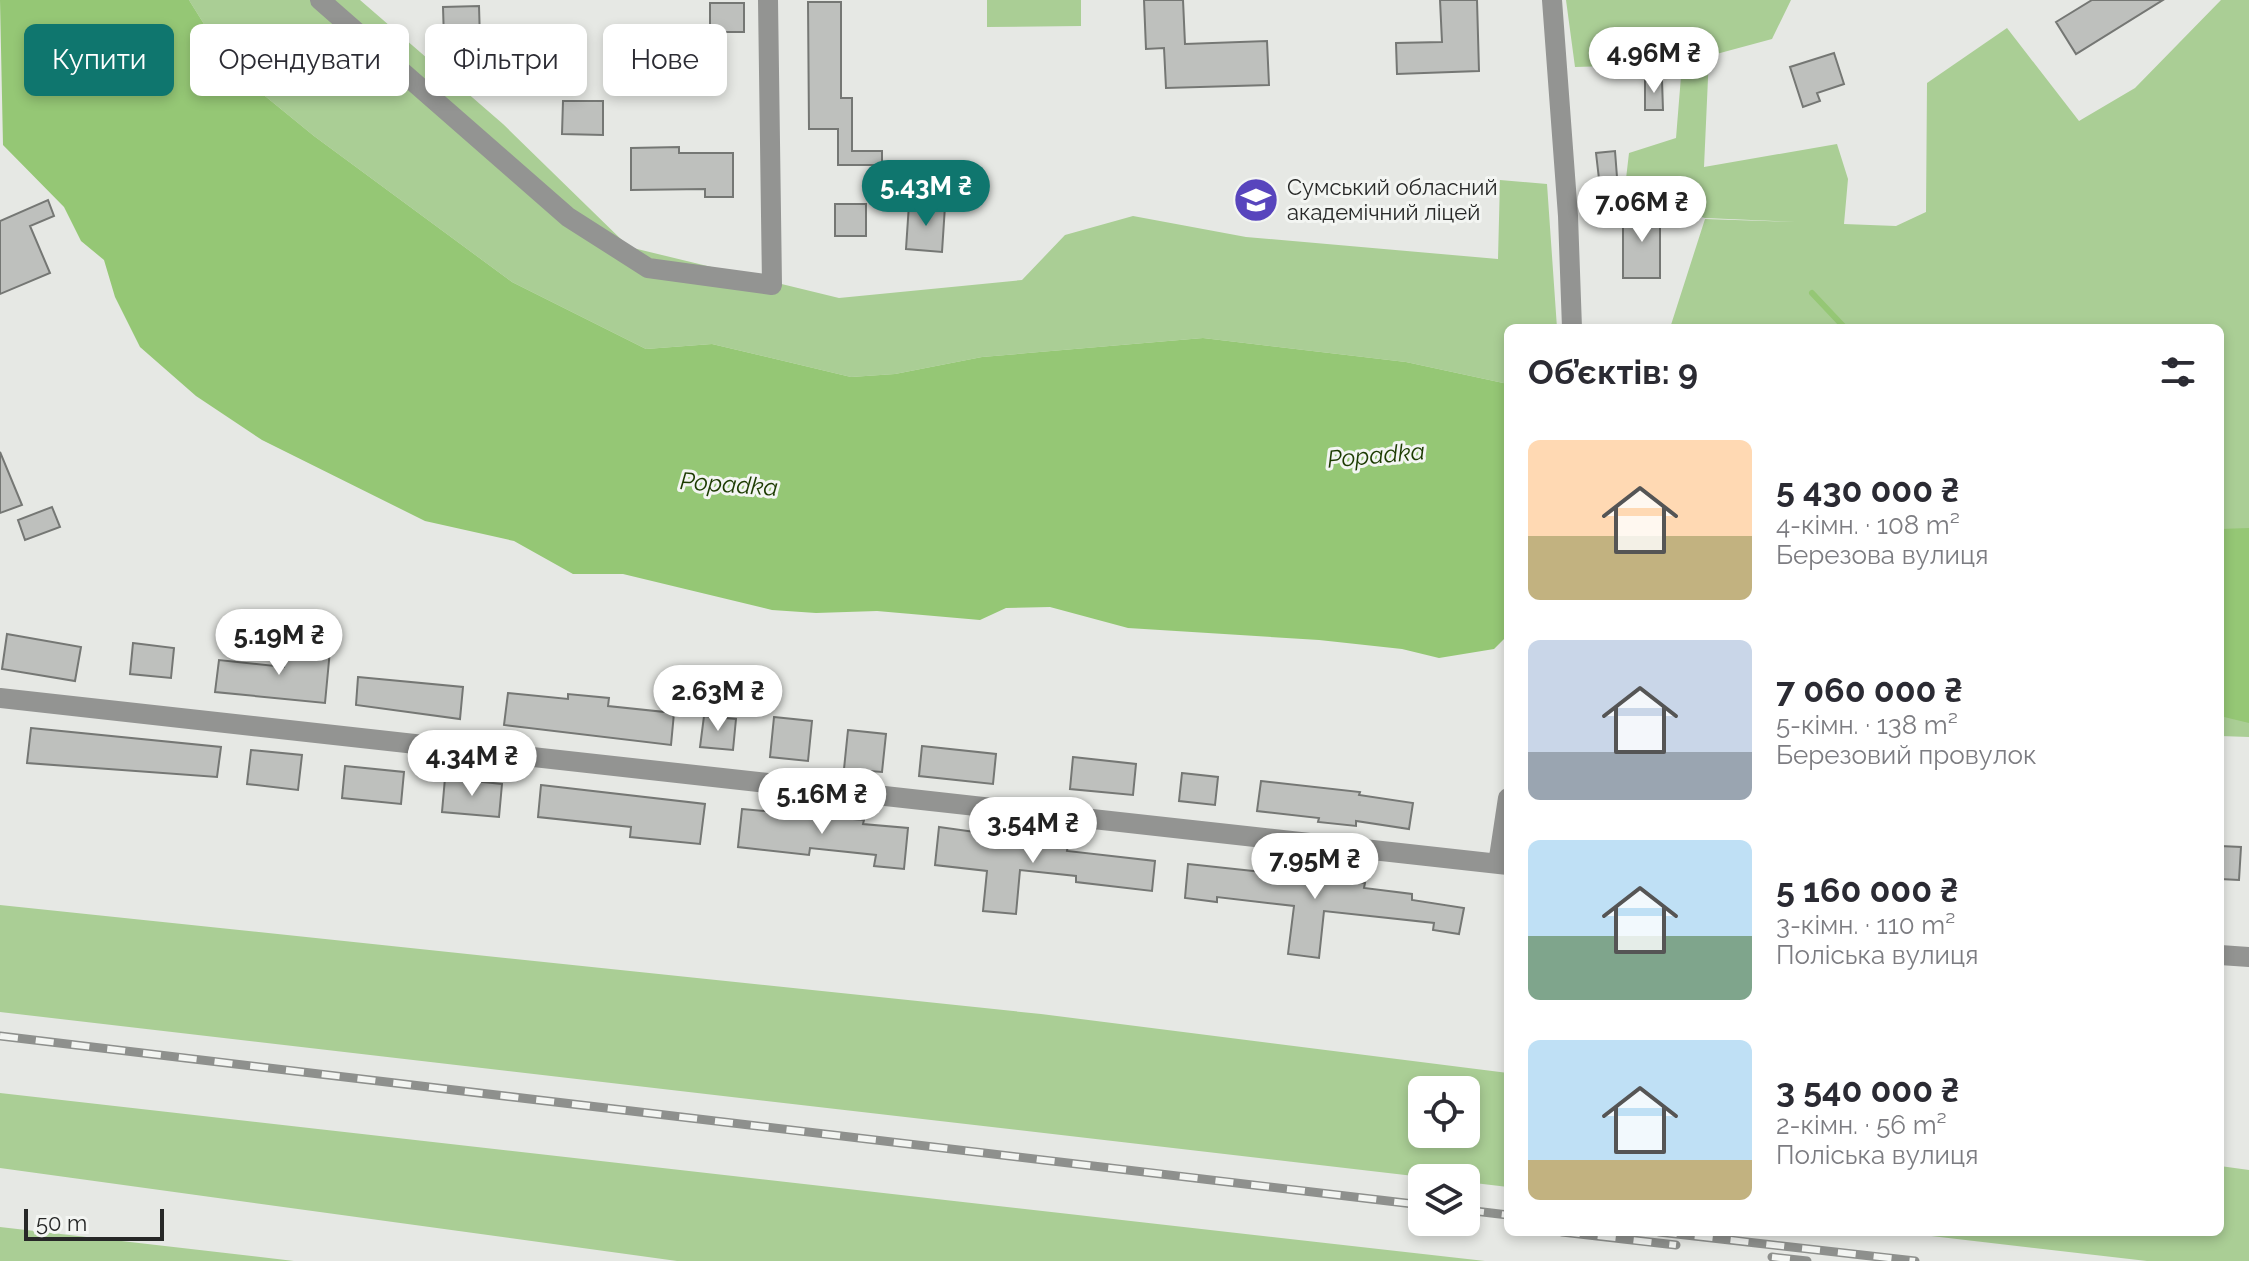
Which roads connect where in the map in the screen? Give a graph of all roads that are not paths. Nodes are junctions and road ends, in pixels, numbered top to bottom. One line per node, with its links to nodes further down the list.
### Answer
1 (320, 0): 2 (street)
2 (768, 0)
3 (1552, 0): 4 (street)
4 (1572, 324)
5 (0, 698): 6 (street)
6 (1503, 864)
7 (2224, 955): 8 (street)
8 (2249, 957)

